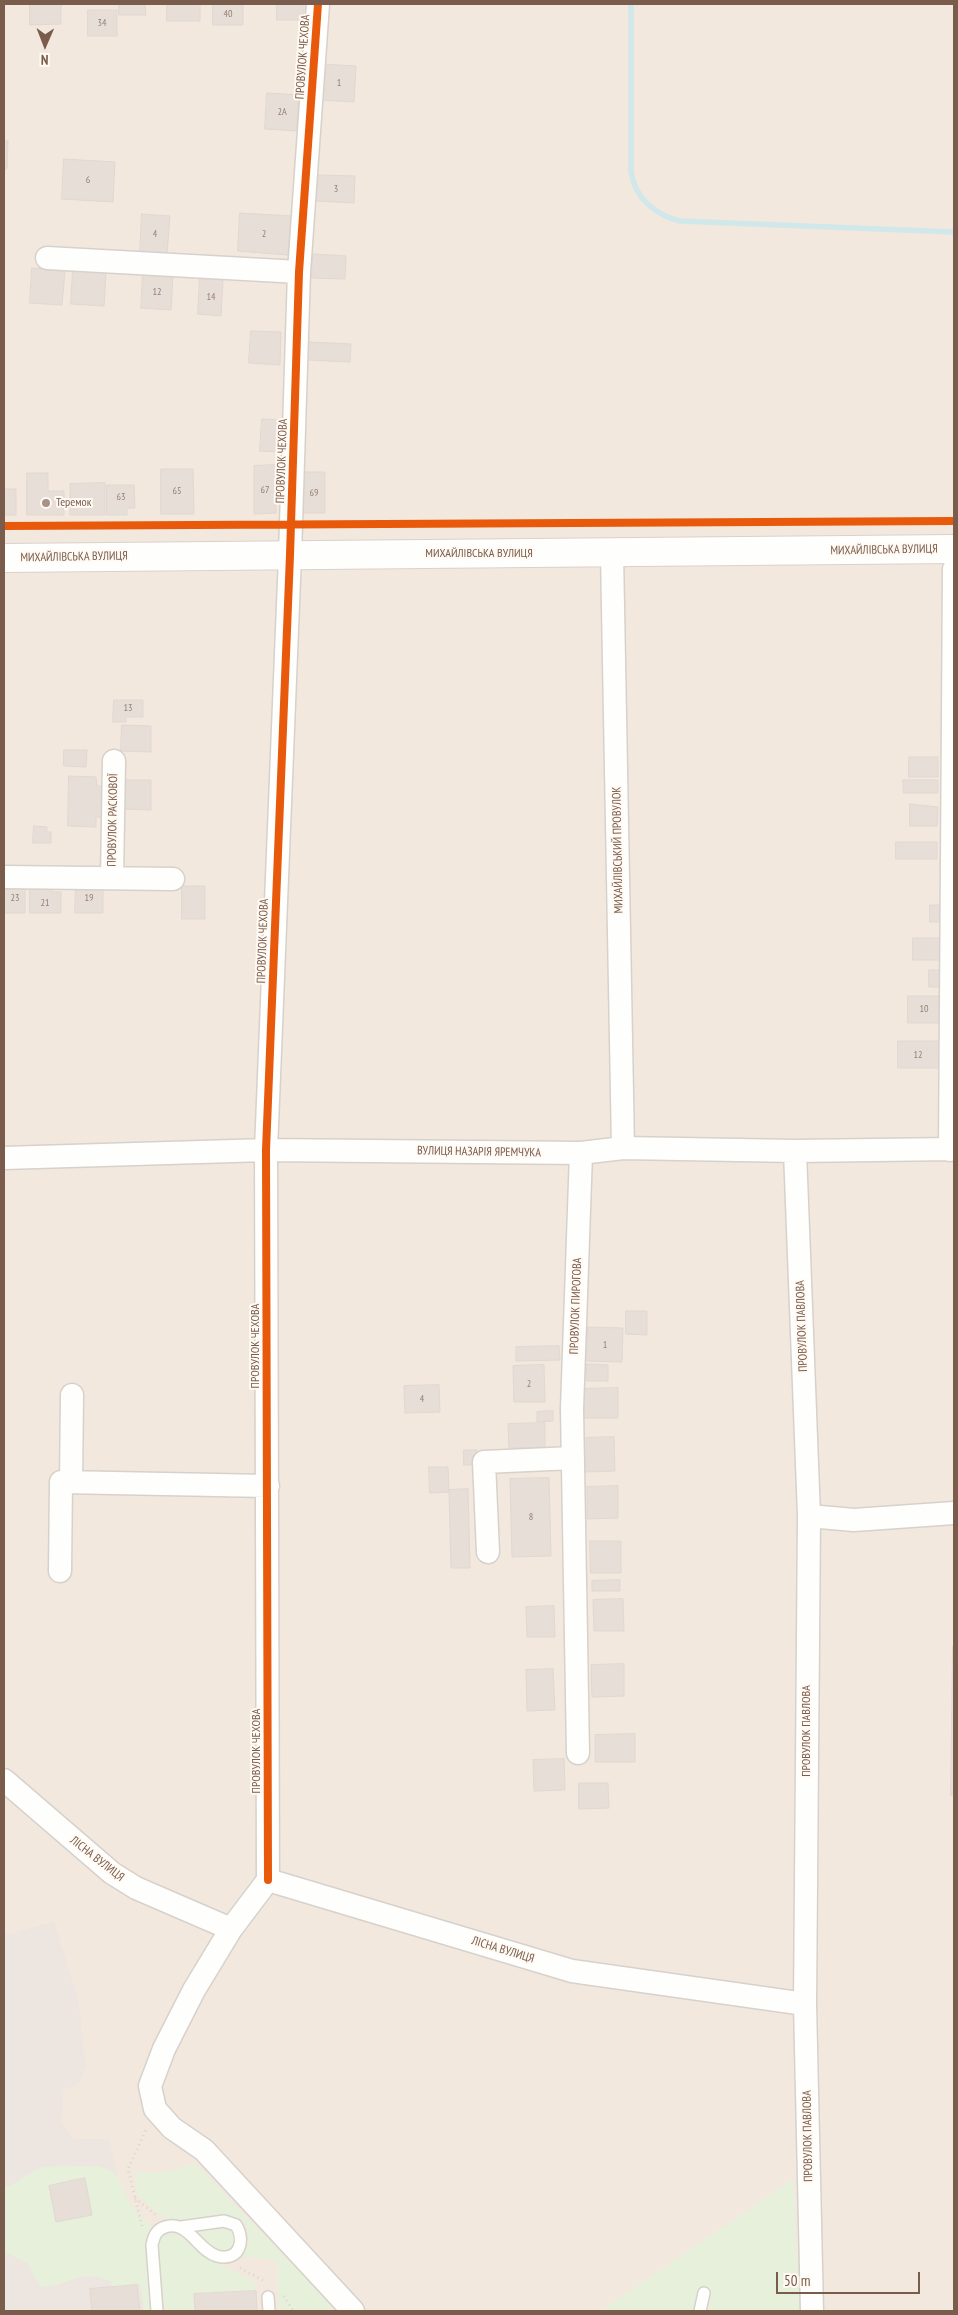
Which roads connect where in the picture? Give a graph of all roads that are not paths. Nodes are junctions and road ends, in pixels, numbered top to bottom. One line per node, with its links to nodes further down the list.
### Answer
1 (318, 4): 3 (street, ПРОВУЛОК ЧЕХОВА)
2 (48, 258): 3 (street)
3 (299, 272): 6 (street, ПРОВУЛОК ЧЕХОВА)
4 (954, 549): 5 (main road, МИХАЙЛІВСЬКА ВУЛИЦЯ)
5 (612, 553): 6 (main road, МИХАЙЛІВСЬКА ВУЛИЦЯ); 14 (street, МИХАЙЛІВСЬКИЙ ПРОВУЛОК)
6 (290, 555): 7 (main road, МИХАЙЛІВСЬКА ВУЛИЦЯ); 15 (street, ПРОВУЛОК ЧЕХОВА)
7 (4, 558)
8 (954, 568): 10 (street)
9 (114, 761): 12 (street, ПРОВУЛОК РАСКОВОЇ)
10 (953, 876): 16 (street)
11 (4, 877): 12 (street, ПРОВУЛОК РАСКОВОЇ)
12 (112, 878): 13 (street, ПРОВУЛОК РАСКОВОЇ)
13 (173, 879)
14 (624, 1148): 17 (street, ВУЛИЦЯ НАЗАРІЯ ЯРЕМЧУКА); 18 (street, ВУЛИЦЯ НАЗАРІЯ ЯРЕМЧУКА)
15 (266, 1150): 18 (street, ВУЛИЦЯ НАЗАРІЯ ЯРЕМЧУКА); 19 (street, ВУЛИЦЯ НАЗАРІЯ ЯРЕМЧУКА); 23 (street, ПРОВУЛОК ЧЕХОВА)
16 (952, 1150): 17 (street, ВУЛИЦЯ НАЗАРІЯ ЯРЕМЧУКА)
17 (795, 1151): 25 (street, ПРОВУЛОК ПАВЛОВА)
18 (581, 1153): 21 (street, ПРОВУЛОК ПИРОГОВА)
19 (4, 1158)
20 (72, 1395): 22 (street)
21 (573, 1458): 26 (street); 28 (street, ПРОВУЛОК ПИРОГОВА)
22 (71, 1482): 23 (street); 27 (street)
23 (268, 1486): 30 (street, ПРОВУЛОК ЧЕХОВА)
24 (954, 1513): 25 (street)
25 (809, 1516): 32 (street, ПРОВУЛОК ПАВЛОВА)
26 (488, 1552)
27 (60, 1571)
28 (578, 1753)
29 (4, 1780): 31 (street, ЛІСНА ВУЛИЦЯ)
30 (268, 1880): 31 (street); 32 (street, ЛІСНА ВУЛИЦЯ)
31 (231, 1929): 38 (street)
32 (805, 2004): 40 (street, ПРОВУЛОК ПАВЛОВА)
33 (175, 2226): 33 (lane); 36 (lane)
34 (704, 2292): 39 (lane)
35 (268, 2297): 37 (lane)
36 (157, 2311)
37 (269, 2311)
38 (353, 2311)
39 (700, 2311)
40 (812, 2311)

